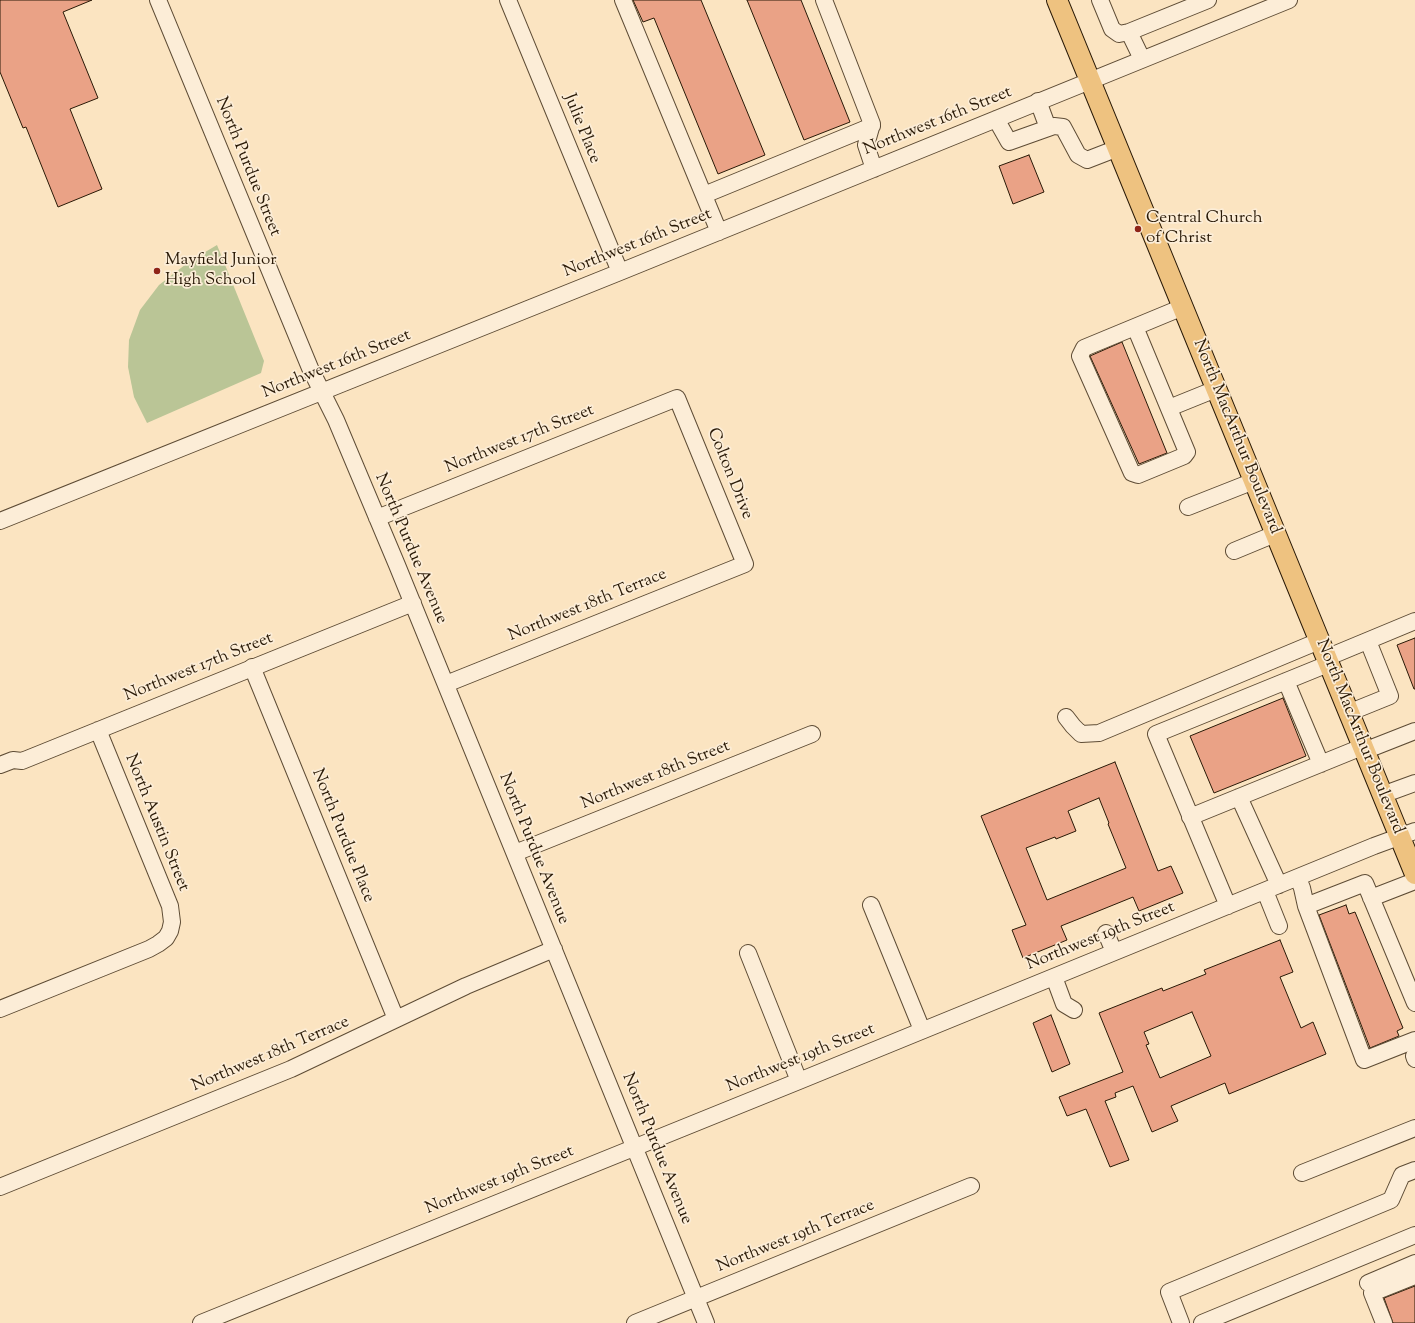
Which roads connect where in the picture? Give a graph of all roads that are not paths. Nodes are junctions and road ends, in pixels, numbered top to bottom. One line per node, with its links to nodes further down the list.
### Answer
1 (158, 0): 25 (street, North Purdue Street)
2 (508, 0): 21 (street, Julie Place)
3 (624, 0): 19 (street)
4 (824, 0): 15 (street)
5 (1057, 0): 12 (main road, North MacArthur Boulevard)
6 (1100, 0): 10 (street)
7 (1208, 0): 10 (street)
8 (1289, 0): 9 (street, Northwest 16th Street)
9 (1258, 6): 11 (street, Northwest 16th Street)
10 (1129, 32): 11 (street)
11 (1142, 59): 12 (street, Northwest 16th Street)
12 (1090, 80): 13 (street, Northwest 16th Street); 17 (main road, North MacArthur Boulevard)
13 (1038, 102): 14 (street, Northwest 16th Street); 16 (street)
14 (996, 119): 16 (street); 18 (street, Northwest 16th Street)
15 (872, 126): 18 (street); 19 (street)
16 (1048, 128): 17 (street)
17 (1118, 148): 22 (main road, North MacArthur Boulevard)
18 (874, 169): 20 (street, Northwest 16th Street)
19 (704, 195): 20 (street)
20 (719, 232): 21 (street, Northwest 16th Street)
21 (620, 272): 25 (street, Northwest 16th Street)
22 (1183, 307): 23 (street); 24 (main road, North MacArthur Boulevard)
23 (1135, 327): 27 (street); 27 (street)
24 (1216, 389): 27 (street); 28 (main road, North MacArthur Boulevard)
25 (321, 391): 30 (street, North Purdue Avenue); 31 (street, Northwest 16th Street)
26 (677, 398): 30 (street, Northwest 17th Street); 34 (street, Colton Drive)
27 (1169, 408)
28 (1254, 481): 29 (street); 32 (main road, North MacArthur Boulevard)
29 (1188, 507)
30 (377, 518): 35 (street, North Purdue Avenue)
31 (0, 521)
32 (1275, 534): 33 (street); 38 (main road, North MacArthur Boulevard)
33 (1234, 551)
34 (745, 564): 41 (street, Northwest 18th Terrace)
35 (413, 603): 39 (street, Northwest 17th Street); 41 (street, North Purdue Avenue)
36 (1415, 621): 37 (street)
37 (1368, 641): 38 (street); 42 (street)
38 (1324, 654): 40 (street); 42 (main road, North MacArthur Boulevard); 43 (street)
39 (252, 667): 44 (street, Northwest 17th Street); 73 (street, North Purdue Place)
40 (1286, 681): 48 (street); 53 (street)
41 (446, 684): 55 (street, North Purdue Avenue)
42 (1348, 713): 47 (main road, North MacArthur Boulevard)
43 (1066, 717)
44 (98, 730): 49 (street, Northwest 17th Street); 71 (street, North Austin Street)
45 (1415, 731): 47 (street)
46 (812, 734): 55 (street, Northwest 18th Street)
47 (1363, 749): 48 (street); 51 (main road, North MacArthur Boulevard)
48 (1321, 764): 52 (street)
49 (0, 765)
50 (1415, 782): 51 (street)
51 (1382, 796): 54 (main road, North MacArthur Boulevard)
52 (1239, 797): 53 (street); 59 (street)
53 (1190, 817): 62 (street)
54 (1407, 833): 56 (main road, North MacArthur Boulevard); 57 (street, Northwest 19th Street)
55 (515, 853): 66 (street, North Purdue Avenue)
56 (1415, 874)
57 (1298, 878): 59 (street, Northwest 19th Street); 63 (street)
58 (1415, 881): 60 (street)
59 (1272, 888): 62 (street, Northwest 19th Street); 64 (street)
60 (1371, 898): 63 (street); 70 (street)
61 (871, 905): 74 (street)
62 (1228, 906): 67 (street, Northwest 19th Street)
63 (1306, 906): 75 (street)
64 (1279, 926)
65 (1106, 933): 67 (street)
66 (554, 949): 73 (street, Northwest 18th Terrace); 78 (street, North Purdue Avenue)
67 (1114, 952): 69 (street, Northwest 19th Street)
68 (748, 953): 76 (street)
69 (1054, 977): 72 (street); 74 (street, Northwest 19th Street)
70 (1415, 1003)
71 (0, 1009)
72 (1074, 1010)
73 (396, 1019): 82 (street, Northwest 18th Terrace)
74 (922, 1030): 76 (street, Northwest 19th Street)
75 (1415, 1052)
76 (799, 1081): 78 (street, Northwest 19th Street)
77 (1415, 1128): 80 (street)
78 (634, 1147): 87 (street, North Purdue Avenue); 88 (street, Northwest 19th Street)
79 (1415, 1170): 91 (street)
80 (1302, 1173)
81 (971, 1186): 87 (street, Northwest 19th Terrace)
82 (0, 1187)
83 (1415, 1235): 92 (street)
84 (1415, 1263): 86 (street)
85 (1415, 1276): 93 (street)
86 (1368, 1282)
87 (696, 1298): 89 (street, Northwest 19th Terrace); 90 (street, North Purdue Avenue)
88 (201, 1323)
89 (634, 1323)
90 (706, 1323)
91 (1181, 1323)
92 (1202, 1323)
93 (1384, 1323)

